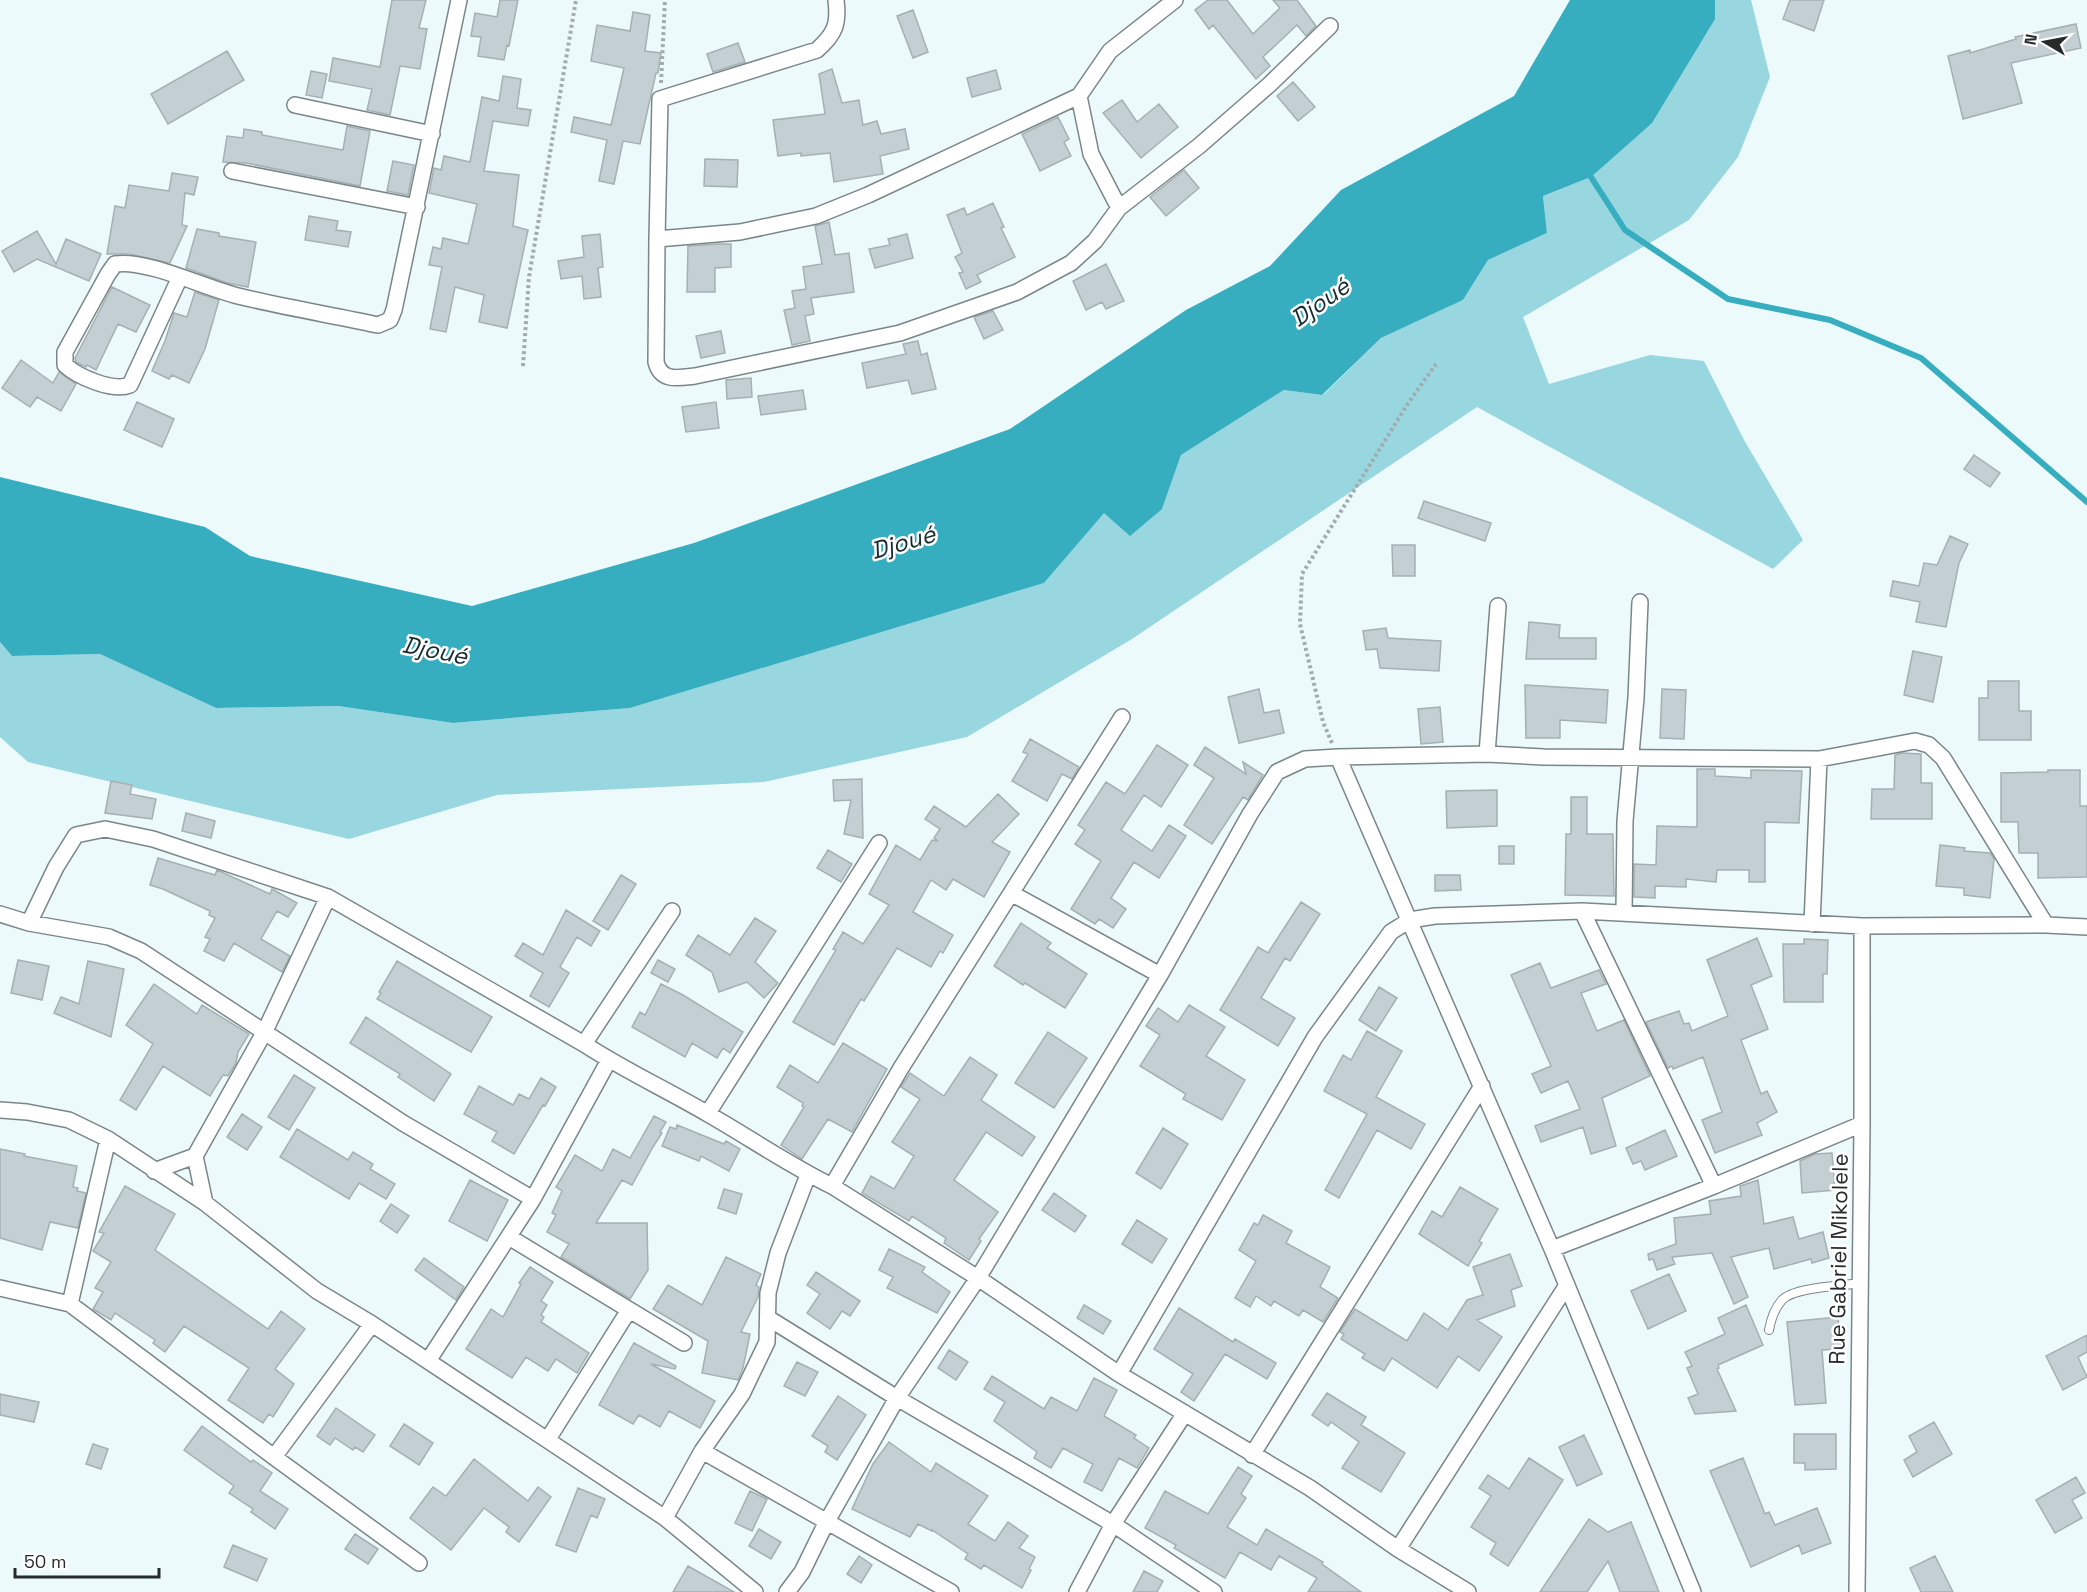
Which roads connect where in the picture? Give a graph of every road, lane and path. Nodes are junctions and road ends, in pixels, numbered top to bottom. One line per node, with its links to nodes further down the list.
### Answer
1 (459, 0): 10 (street)
2 (576, 0): 17 (path)
3 (665, 0): 8 (path)
4 (836, 0): 8 (street)
5 (1175, 0): 7 (street)
6 (1330, 26): 13 (street)
7 (1079, 96): 13 (street); 14 (street)
8 (660, 99): 14 (street)
9 (295, 105): 10 (street)
10 (432, 134): 12 (street)
11 (232, 171): 12 (street)
12 (417, 207): 15 (street)
13 (1119, 208): 14 (street)
14 (657, 239)
15 (180, 277): 15 (street)
16 (1436, 364): 22 (path)
17 (523, 366)
18 (1640, 602): 23 (street)
19 (1497, 606): 21 (street)
20 (1122, 717): 26 (street)
21 (1487, 754): 22 (street); 23 (street)
22 (1338, 757): 32 (street); 38 (street)
23 (1631, 757): 24 (street); 30 (street)
24 (1819, 759): 34 (street); 35 (street)
25 (879, 843): 44 (street)
26 (1011, 893): 38 (street); 50 (street)
27 (328, 897): 33 (street); 39 (street); 40 (street)
28 (672, 910): 40 (street)
29 (1582, 911): 30 (street); 32 (street); 51 (street)
30 (1624, 913): 34 (street)
31 (0, 914): 33 (street)
32 (1410, 920): 42 (street); 67 (street)
33 (29, 923): 39 (street)
34 (1812, 924): 36 (street)
35 (2046, 925): 36 (street); 37 (street)
36 (1862, 926): 45 (street, Rue Gabriel Mikolele)
37 (2087, 927)
38 (1160, 975): 56 (street)
39 (265, 1031): 47 (street); 52 (street)
40 (584, 1044): 41 (street)
41 (609, 1060): 44 (street); 52 (street)
42 (1482, 1086): 55 (street); 72 (street)
43 (0, 1110): 46 (street)
44 (708, 1113): 49 (street)
45 (1862, 1124): 51 (street); 57 (street, Rue Gabriel Mikolele)
46 (108, 1139): 48 (street); 60 (street)
47 (195, 1156): 48 (street); 53 (street)
48 (154, 1171): 53 (street)
49 (808, 1175): 50 (street); 62 (street)
50 (832, 1186): 56 (street)
51 (1714, 1186): 55 (street)
52 (532, 1199): 54 (street)
53 (205, 1203): 63 (street)
54 (509, 1237): 61 (street); 66 (street)
55 (1552, 1249): 58 (street)
56 (978, 1278): 67 (street); 68 (street)
57 (1861, 1283): 64 (lane); 86 (street, Rue Gabriel Mikolele)
58 (1567, 1285): 77 (street); 85 (street)
59 (0, 1288): 60 (street)
60 (70, 1304): 73 (street)
61 (629, 1310): 65 (street); 70 (street)
62 (768, 1318): 68 (street); 71 (street)
63 (372, 1324): 66 (street); 73 (street)
64 (1769, 1330)
65 (684, 1343)
66 (428, 1360): 70 (street)
67 (1119, 1374): 69 (street)
68 (897, 1398): 75 (street); 76 (street)
69 (1185, 1413): 72 (street); 76 (street)
70 (548, 1439): 74 (street)
71 (702, 1451): 74 (street); 75 (street)
72 (1252, 1455): 77 (street)
73 (274, 1457): 78 (street)
74 (665, 1518): 79 (street)
75 (826, 1522): 80 (street); 81 (street)
76 (1113, 1524): 82 (street); 83 (street)
77 (1398, 1550): 84 (street)
78 (419, 1563)
79 (755, 1592)
80 (787, 1592)
81 (951, 1592)
82 (1077, 1592)
83 (1214, 1592)
84 (1468, 1592)
85 (1693, 1592)
86 (1857, 1592)

